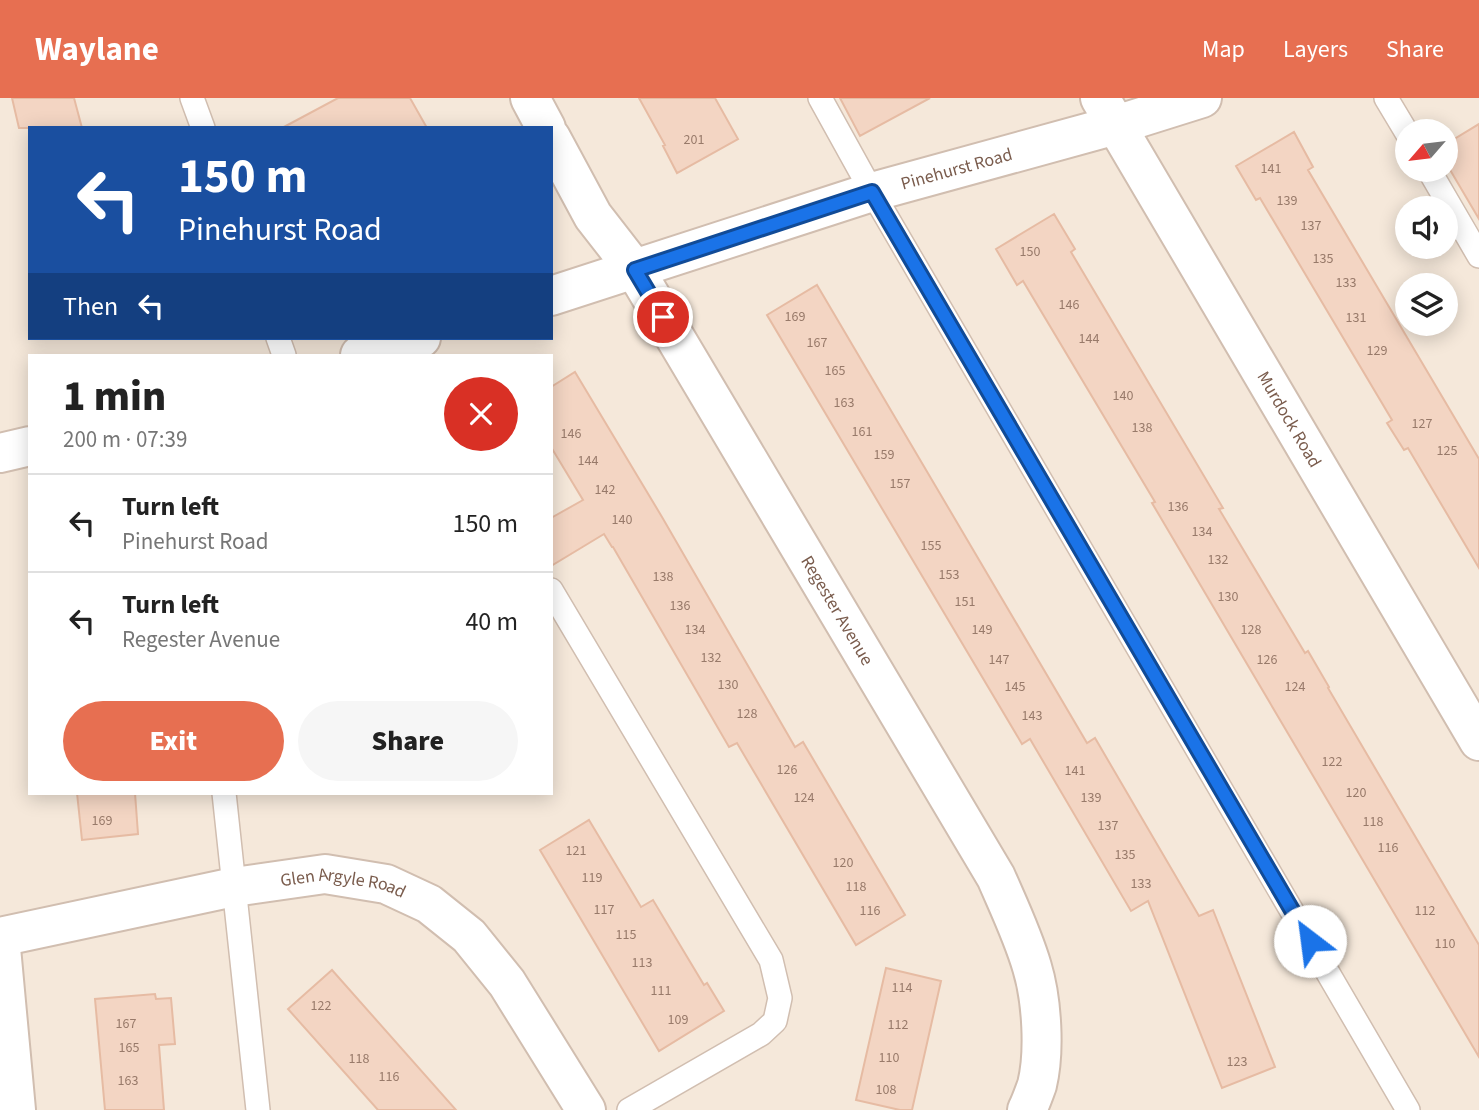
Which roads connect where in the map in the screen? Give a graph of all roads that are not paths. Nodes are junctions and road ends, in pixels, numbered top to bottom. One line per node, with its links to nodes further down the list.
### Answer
1 (192, 98): 8 (lane)
2 (530, 98): 9 (street)
3 (820, 98): 12 (lane)
4 (1202, 98): 6 (street, Pinehurst Road)
5 (1387, 98): 7 (lane)
6 (1108, 112): 12 (street, Pinehurst Road); 22 (street, Murdock Road)
7 (1399, 119)
8 (202, 126)
9 (545, 126)
10 (553, 142): 14 (street, Regester Avenue)
11 (1436, 182): 13 (lane)
12 (872, 192): 14 (street, Pinehurst Road); 31 (lane)
13 (1479, 256)
14 (635, 270): 15 (street, Pinehurst Road); 30 (street, Regester Avenue)
15 (553, 295)
16 (413, 345): 17 (street)
17 (365, 354)
18 (28, 446): 19 (street)
19 (0, 453)
20 (553, 596): 21 (lane)
21 (559, 616): 29 (lane)
22 (1479, 741)
23 (224, 795): 24 (lane)
24 (234, 887): 25 (street, Glen Argyle Road); 27 (lane); 28 (street, Glen Argyle Road)
25 (0, 937): 26 (street)
26 (16, 1110)
27 (258, 1110)
28 (586, 1110)
29 (629, 1110)
30 (1027, 1110)
31 (1408, 1110)

